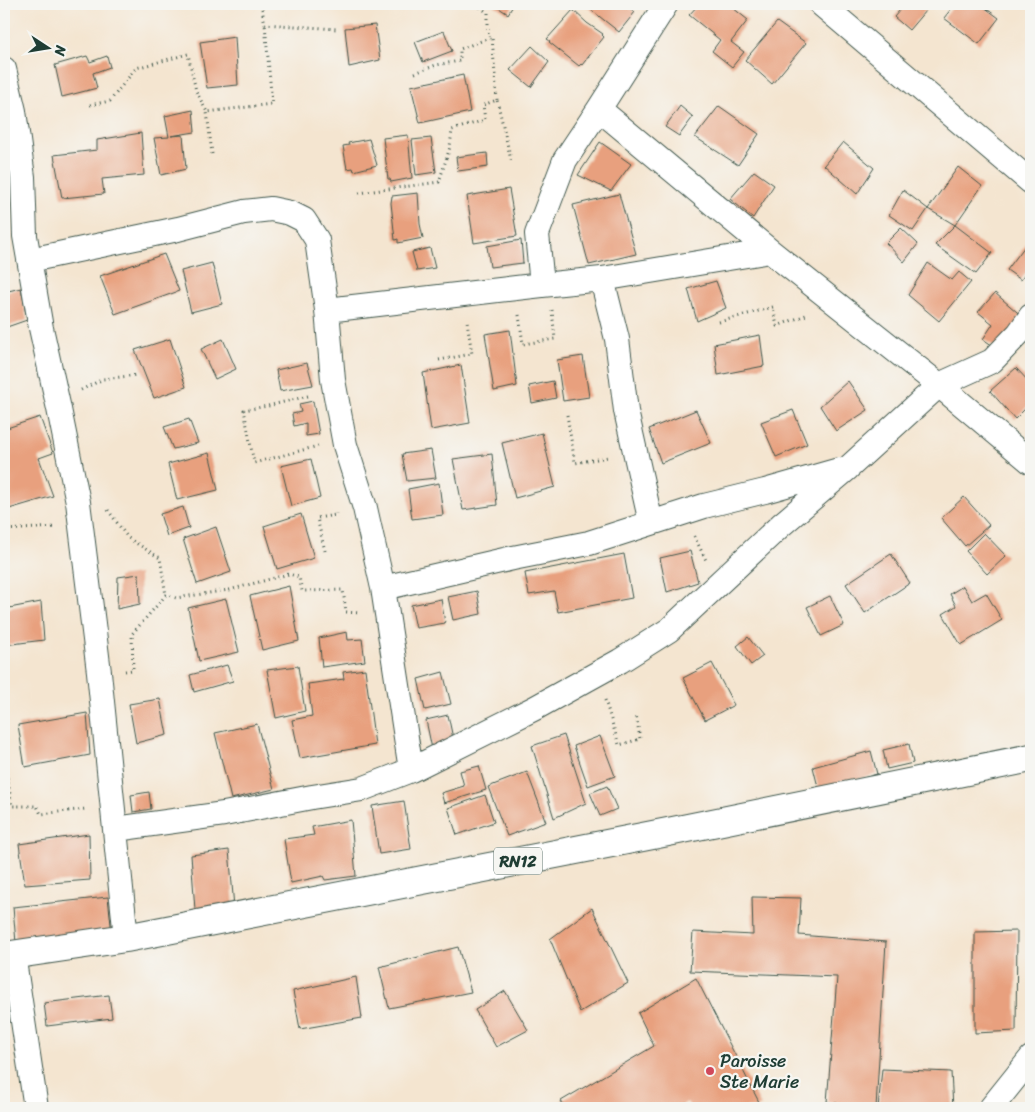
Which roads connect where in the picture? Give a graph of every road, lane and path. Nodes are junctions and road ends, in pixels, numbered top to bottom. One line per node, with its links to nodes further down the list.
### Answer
1 (261, 4): 5 (path)
2 (476, 4): 7 (path)
3 (666, 4): 12 (street)
4 (822, 4): 16 (street)
5 (265, 24): 6 (path); 13 (path)
6 (337, 29)
7 (488, 38): 9 (path); 10 (path)
8 (4, 69): 19 (street)
9 (414, 73)
10 (497, 100): 15 (path); 17 (path)
11 (90, 106): 13 (path)
12 (599, 109): 18 (street); 21 (street)
13 (207, 112): 14 (path)
14 (212, 154)
15 (511, 160)
16 (1031, 182)
17 (359, 193)
18 (770, 250): 20 (street); 22 (street)
19 (30, 260): 23 (street); 42 (street)
20 (602, 279): 21 (street); 41 (street)
21 (545, 285): 23 (street); 24 (path)
22 (837, 304): 27 (path); 30 (street)
23 (327, 310): 46 (street)
24 (518, 311)
25 (1031, 316): 30 (street)
26 (467, 319): 28 (path)
27 (719, 322)
28 (439, 360)
29 (138, 375): 32 (path)
30 (939, 385): 36 (street); 37 (street)
31 (313, 395): 34 (path)
32 (79, 397)
33 (567, 414): 35 (path)
34 (321, 446)
35 (610, 456)
36 (1031, 462)
37 (848, 468): 40 (street); 45 (street)
38 (334, 506): 44 (path)
39 (107, 509): 47 (path)
40 (683, 513): 41 (street); 45 (path)
41 (651, 523): 46 (street)
42 (81, 525): 43 (path); 49 (street)
43 (4, 528)
44 (325, 551)
45 (734, 568): 50 (street)
46 (383, 588): 54 (street)
47 (166, 595): 48 (path); 49 (path)
48 (364, 613)
49 (99, 672): 56 (street)
50 (597, 674): 51 (path); 54 (street)
51 (636, 714)
52 (4, 758): 55 (path)
53 (1031, 758): 57 (main road, RN12)
54 (412, 770): 56 (street)
55 (87, 809)
56 (116, 829): 57 (street)
57 (126, 938): 58 (main road, RN12)
58 (8, 955): 60 (street)
59 (1031, 1058): 61 (street)
60 (36, 1108)
61 (991, 1108)

